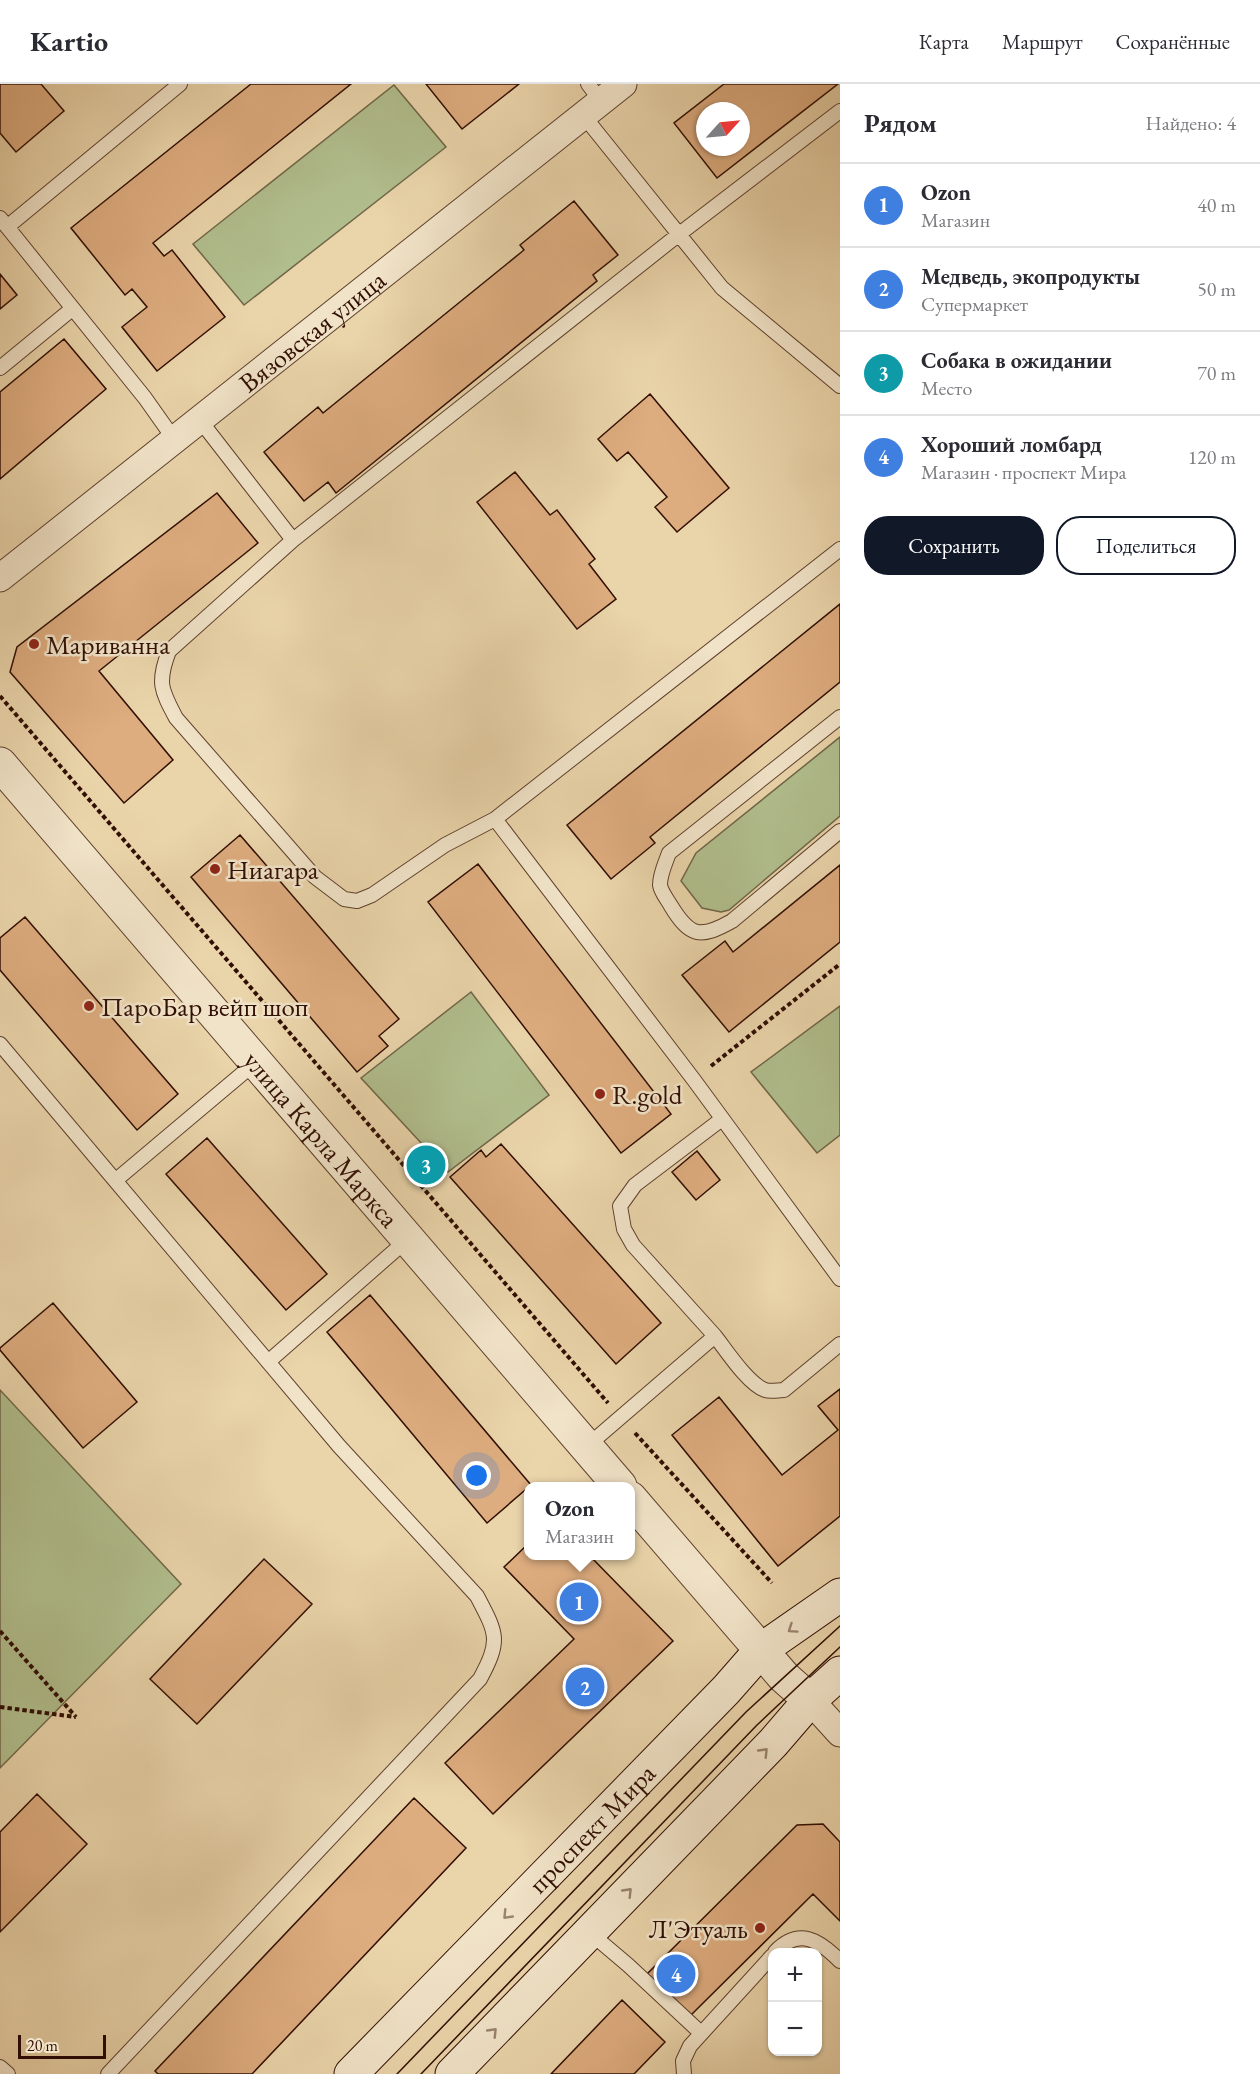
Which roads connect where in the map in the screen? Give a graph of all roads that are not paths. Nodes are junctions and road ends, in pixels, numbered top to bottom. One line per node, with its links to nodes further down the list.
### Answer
1 (180, 84): 5 (lane)
2 (623, 84): 3 (street, Вязовская улица)
3 (591, 100): 6 (lane); 10 (street, Вязовская улица)
4 (840, 111): 6 (lane)
5 (4, 222): 7 (lane)
6 (678, 235): 9 (lane); 12 (lane)
7 (72, 309): 8 (lane); 11 (lane)
8 (0, 368)
9 (840, 386)
10 (199, 419): 11 (street, Вязовская улица); 12 (lane)
11 (174, 439): 14 (street, Вязовская улица)
12 (293, 540): 17 (lane)
13 (840, 549): 17 (lane)
14 (0, 578)
15 (840, 717): 18 (lane)
16 (0, 764): 20 (main road, улица Карла Маркса)
17 (495, 819): 21 (lane)
18 (840, 831)
19 (0, 1044): 22 (lane)
20 (256, 1062): 22 (lane); 23 (main road, улица Карла Маркса)
21 (722, 1119): 24 (lane); 25 (lane)
22 (116, 1180): 27 (lane)
23 (408, 1239): 27 (lane); 28 (main road, улица Карла Маркса)
24 (840, 1279)
25 (715, 1336): 26 (lane); 28 (lane)
26 (840, 1344)
27 (268, 1362): 43 (lane)
28 (586, 1447): 29 (main road, улица Карла Маркса)
29 (617, 1482)
30 (635, 1504): 32 (main road)
31 (840, 1595): 32 (main road, проспект Мира, one-way to 32)
32 (761, 1650): 34 (main road); 44 (main road, проспект Мира, one-way to 44)
33 (840, 1673): 34 (main road)
34 (810, 1700): 35 (street); 36 (main road, one-way to 34)
35 (840, 1732)
36 (589, 1932): 40 (lane); 45 (main road, one-way to 36)
37 (782, 1948): 39 (lane)
38 (768, 1960): 40 (lane)
39 (840, 1961)
40 (700, 2034): 46 (lane)
41 (0, 2067): 42 (lane)
42 (8, 2074)
43 (108, 2074)
44 (351, 2074)
45 (452, 2074)
46 (684, 2074)

